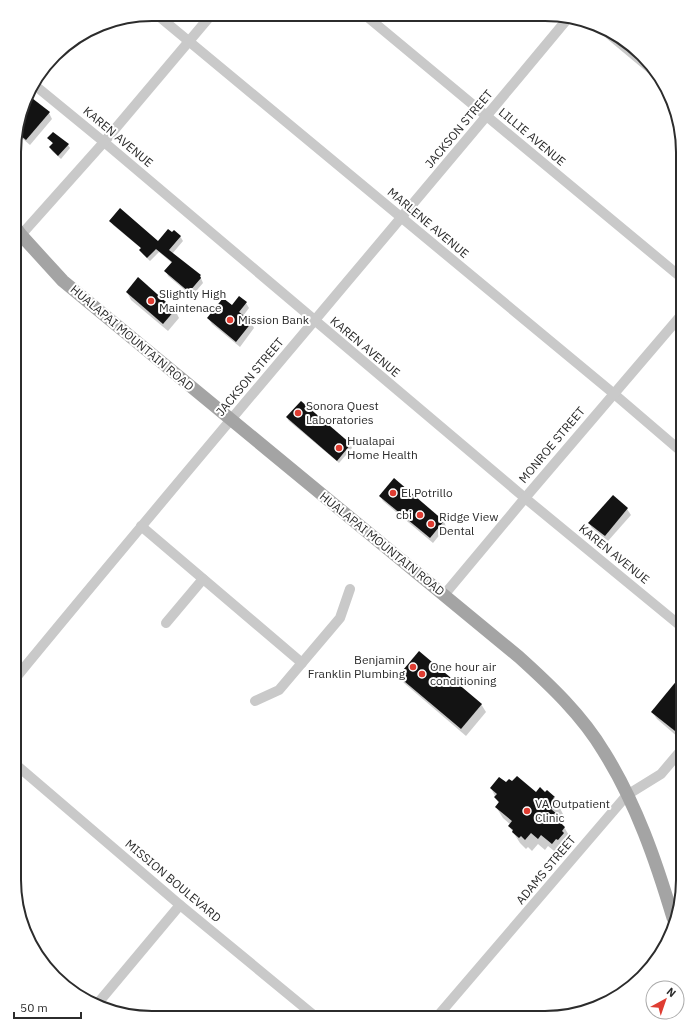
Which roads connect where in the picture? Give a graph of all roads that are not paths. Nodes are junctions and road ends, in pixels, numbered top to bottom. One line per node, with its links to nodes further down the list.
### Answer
1 (164, 21): 5 (street, MARLENE AVENUE)
2 (206, 21): 5 (street)
3 (372, 21): 7 (street, LILLIE AVENUE)
4 (565, 23): 7 (street, JACKSON STREET)
5 (189, 42): 8 (street); 9 (street, MARLENE AVENUE)
6 (38, 88): 8 (street, KAREN AVENUE)
7 (487, 116): 9 (street, JACKSON STREET); 12 (street, LILLIE AVENUE)
8 (104, 142): 10 (street); 13 (street, KAREN AVENUE)
9 (401, 218): 13 (street, JACKSON STREET); 15 (street, MARLENE AVENUE)
10 (21, 228)
11 (21, 234): 16 (main road, HUALAPAI MOUNTAIN ROAD)
12 (676, 273)
13 (314, 321): 16 (street, JACKSON STREET); 18 (street, KAREN AVENUE)
14 (676, 321): 15 (street, MONROE STREET)
15 (613, 394): 17 (street, MARLENE AVENUE); 18 (street, MONROE STREET)
16 (231, 420): 19 (street, JACKSON STREET); 22 (main road, HUALAPAI MOUNTAIN ROAD)
17 (676, 447)
18 (525, 498): 22 (street, MONROE STREET); 23 (street, KAREN AVENUE)
19 (141, 526): 20 (street); 26 (street, JACKSON STREET)
20 (203, 579): 24 (street); 25 (street)
21 (350, 589): 25 (street)
22 (444, 595): 30 (main road, HUALAPAI MOUNTAIN ROAD)
23 (676, 622)
24 (166, 623)
25 (302, 663): 27 (street)
26 (21, 672)
27 (254, 701)
28 (676, 756): 30 (street, ADAMS STREET)
29 (21, 769): 31 (street, MISSION BOULEVARD)
30 (627, 795): 32 (main road, HUALAPAI MOUNTAIN ROAD); 35 (street, ADAMS STREET)
31 (180, 905): 33 (street); 34 (street, MISSION BOULEVARD)
32 (671, 913)
33 (101, 1000)
34 (309, 1011)
35 (442, 1011)

